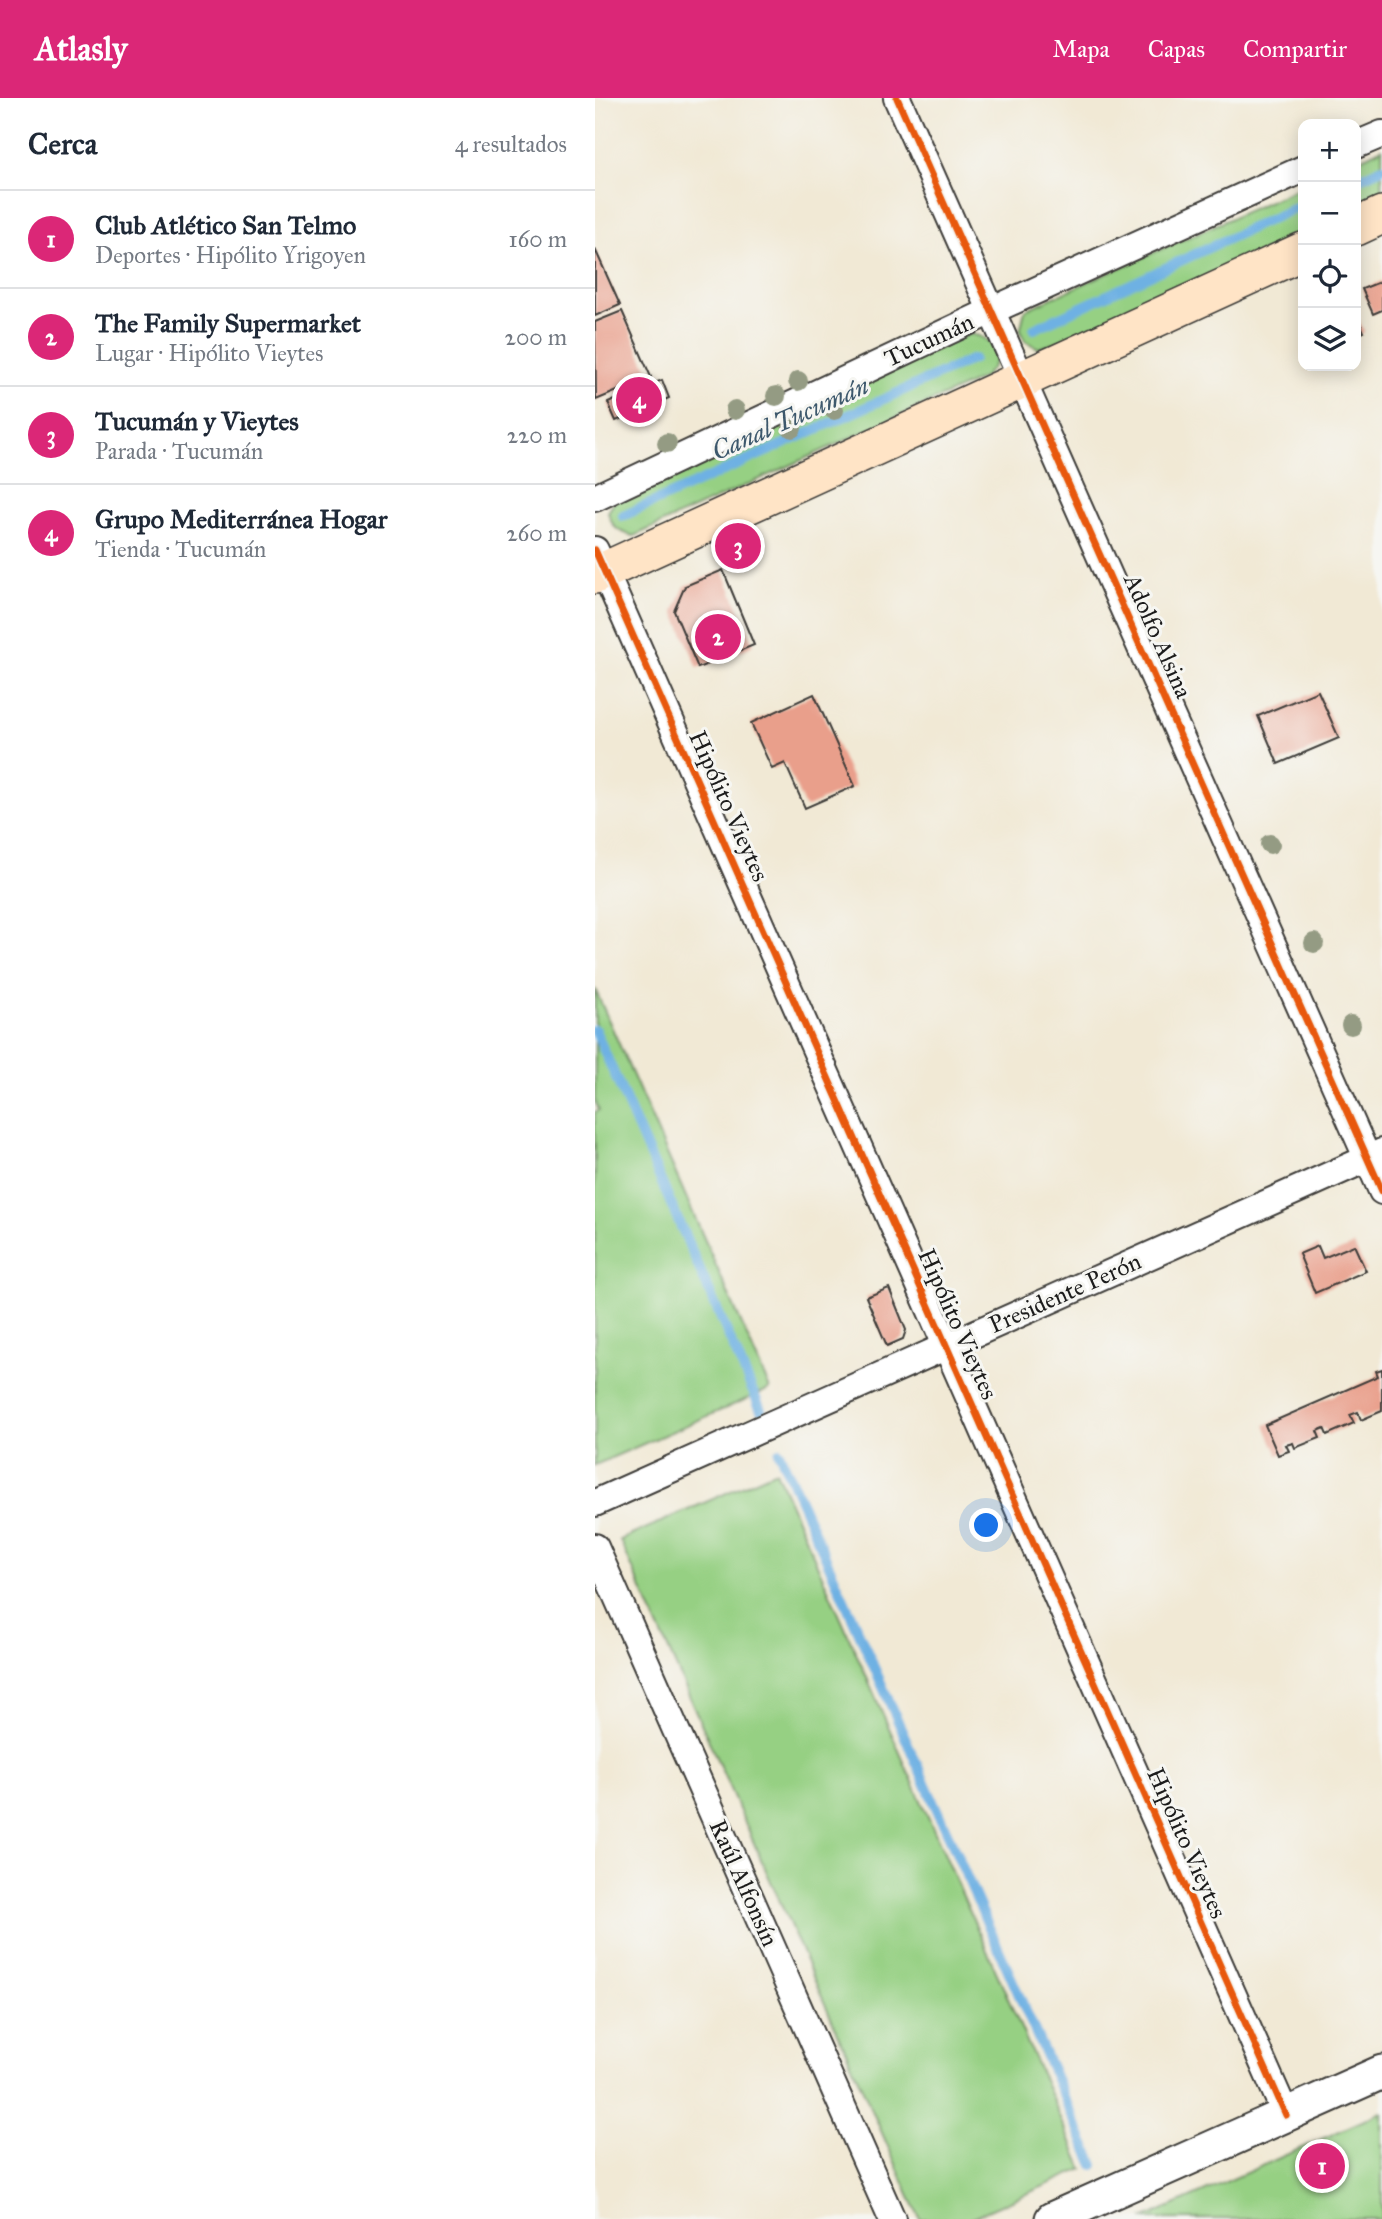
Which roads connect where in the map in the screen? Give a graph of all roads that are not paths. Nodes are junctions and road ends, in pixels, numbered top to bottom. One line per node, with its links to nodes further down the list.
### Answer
1 (897, 98): 8 (street, Adolfo Alsina)
2 (1382, 134): 3 (street)
3 (1361, 143)
4 (1298, 171): 8 (street, Tucumán)
5 (1382, 215): 6 (main road)
6 (1361, 225)
7 (1298, 253): 9 (main road)
8 (993, 310): 9 (street, Adolfo Alsina); 10 (street, Tucumán)
9 (1023, 377): 11 (main road); 12 (street, Adolfo Alsina)
10 (595, 498)
11 (598, 565): 14 (street, Hipólito Vieytes)
12 (1375, 1155): 13 (street, Adolfo Alsina); 14 (street, Presidente Perón)
13 (1382, 1191)
14 (947, 1346): 15 (street, Presidente Perón); 18 (street, Hipólito Vieytes)
15 (595, 1503)
16 (595, 1547): 19 (street, Raúl Alfonsín)
17 (1382, 2072): 18 (street)
18 (1286, 2115): 20 (street)
19 (893, 2219)
20 (1052, 2219)

